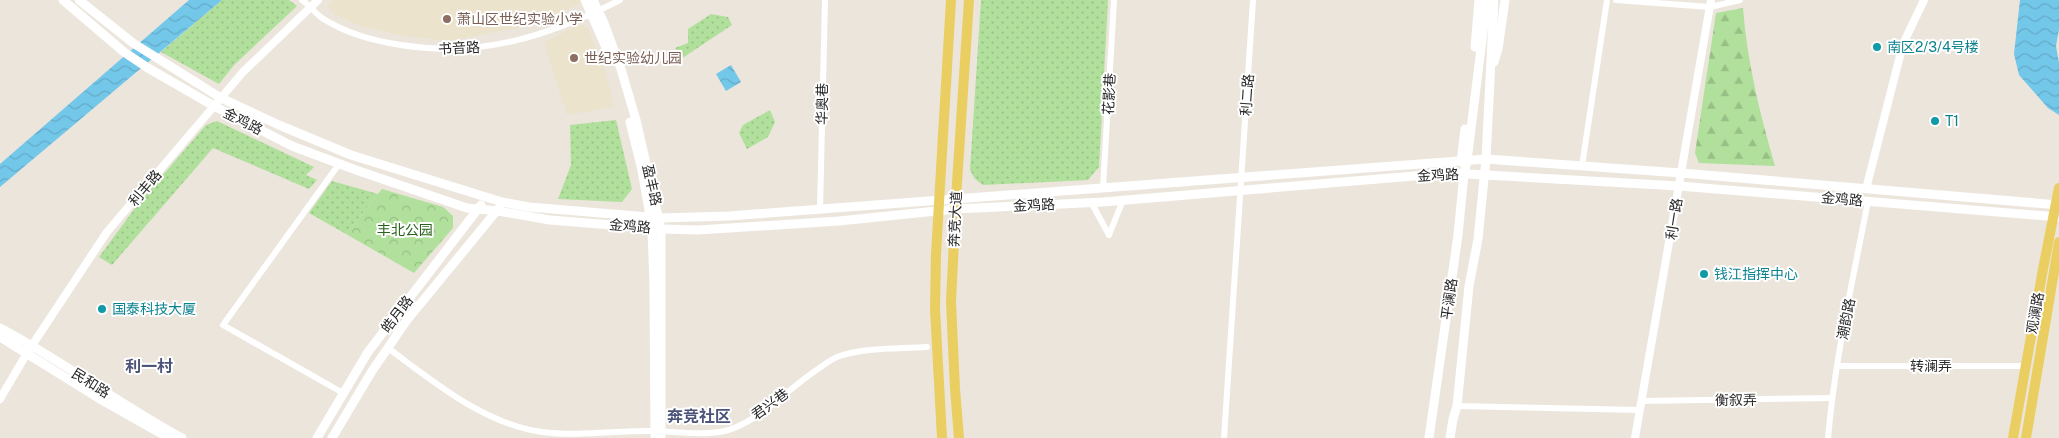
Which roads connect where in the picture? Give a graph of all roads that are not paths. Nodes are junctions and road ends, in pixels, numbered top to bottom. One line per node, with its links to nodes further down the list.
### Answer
1 (63, 0): 26 (main road, 金鸡路)
2 (79, 0): 25 (main road, 金鸡路)
3 (302, 0): 22 (street, 书音路)
4 (318, 0): 22 (street, 利丰路)
5 (585, 0): 23 (main road, 盈丰路)
6 (592, 0): 23 (main road, 盈丰路)
7 (620, 0): 23 (street, 书音路)
8 (825, 0): 49 (street, 华奥巷)
9 (951, 0): 41 (main road, 奔竞大道)
10 (969, 0): 45 (main road, 奔竞大道)
11 (1114, 0): 36 (street, 花影巷)
12 (1253, 0): 34 (street, 利二路)
13 (1479, 0): 28 (main road)
14 (1487, 0): 28 (main road)
15 (1494, 0): 24 (main road)
16 (1505, 0): 24 (main road)
17 (1607, 0): 30 (street)
18 (1616, 0): 21 (street)
19 (1740, 0): 21 (street)
20 (1924, 0): 38 (street)
21 (1711, 3): 31 (street, 利一路)
22 (311, 7): 23 (street, 书音路); 25 (street, 利丰路)
23 (595, 13): 52 (main road, 盈丰路)
24 (1492, 67): 27 (main road, 平澜路)
25 (221, 98): 26 (street, 利丰路); 40 (main road, 金鸡路)
26 (214, 106): 29 (main road, 金鸡路); 59 (street, 利丰路)
27 (1486, 159): 28 (main road, 金鸡路); 30 (main road, 金鸡路); 33 (main road, 平澜路)
28 (1464, 161): 32 (main road, 平澜路); 34 (main road, 金鸡路)
29 (339, 164): 48 (main road, 金鸡路); 62 (street)
30 (1582, 166): 31 (main road, 金鸡路)
31 (1681, 173): 35 (street, 利一路); 38 (main road, 金鸡路)
32 (1464, 174): 33 (main road, 金鸡路); 39 (main road, 金鸡路); 76 (main road, 平澜路)
33 (1484, 175): 35 (main road, 金鸡路); 66 (main road, 平澜路)
34 (1242, 178): 36 (main road, 金鸡路); 39 (street, 利二路)
35 (1679, 186): 43 (main road, 金鸡路); 65 (street, 利一路)
36 (1104, 188): 45 (main road, 金鸡路)
37 (2059, 188): 46 (main road, 观澜路)
38 (1866, 189): 46 (main road, 金鸡路)
39 (1241, 190): 42 (main road, 金鸡路); 75 (street, 利二路)
40 (486, 197): 47 (main road, 金鸡路); 48 (main road, 皓月路)
41 (939, 199): 45 (main road, 金鸡路); 49 (main road, 金鸡路); 50 (main road, 奔竞大道)
42 (1123, 200): 44 (main road, 金鸡路); 44 (street)
43 (1868, 201): 51 (main road, 金鸡路); 60 (street, 潮韵路)
44 (1091, 202): 45 (main road, 金鸡路)
45 (956, 204): 50 (main road, 金鸡路); 74 (main road, 奔竞大道)
46 (2057, 204): 51 (main road, 观澜路)
47 (500, 207): 48 (main road, 金鸡路); 52 (main road, 金鸡路); 53 (main road, 金鸡路); 58 (main road, 皓月路)
48 (479, 209): 62 (main road, 皓月路)
49 (820, 209): 52 (main road, 金鸡路)
50 (939, 211): 53 (main road, 金鸡路); 73 (main road, 奔竞大道)
51 (2056, 216): 61 (main road, 观澜路)
52 (655, 217): 53 (main road, 盈丰路)
53 (657, 228): 68 (main road, 盈丰路)
54 (2059, 242): 81 (main road, 观澜路)
55 (0, 328): 59 (main road, 民和路)
56 (0, 336): 59 (main road, 民和路)
57 (927, 347): 68 (street, 君兴巷)
58 (388, 348): 68 (street, 君兴巷); 72 (main road, 皓月路)
59 (30, 349): 64 (street, 利丰路); 69 (main road, 民和路); 70 (main road, 民和路)
60 (1837, 366): 61 (street, 转澜弄); 63 (street, 潮韵路)
61 (2026, 366): 80 (main road, 观澜路)
62 (343, 393): 71 (main road, 皓月路)
63 (1832, 398): 65 (street, 衡叙弄); 79 (street, 潮韵路)
64 (0, 399)
65 (1641, 401): 67 (street, 利一路)
66 (1458, 406): 67 (street); 77 (main road, 平澜路)
67 (1639, 410): 78 (street, 利一路)
68 (658, 435)
69 (169, 438)
70 (182, 438)
71 (317, 438)
72 (332, 438)
73 (942, 438)
74 (959, 438)
75 (1224, 438)
76 (1429, 438)
77 (1450, 438)
78 (1635, 438)
79 (1828, 438)
80 (2013, 438)
81 (2026, 438)

